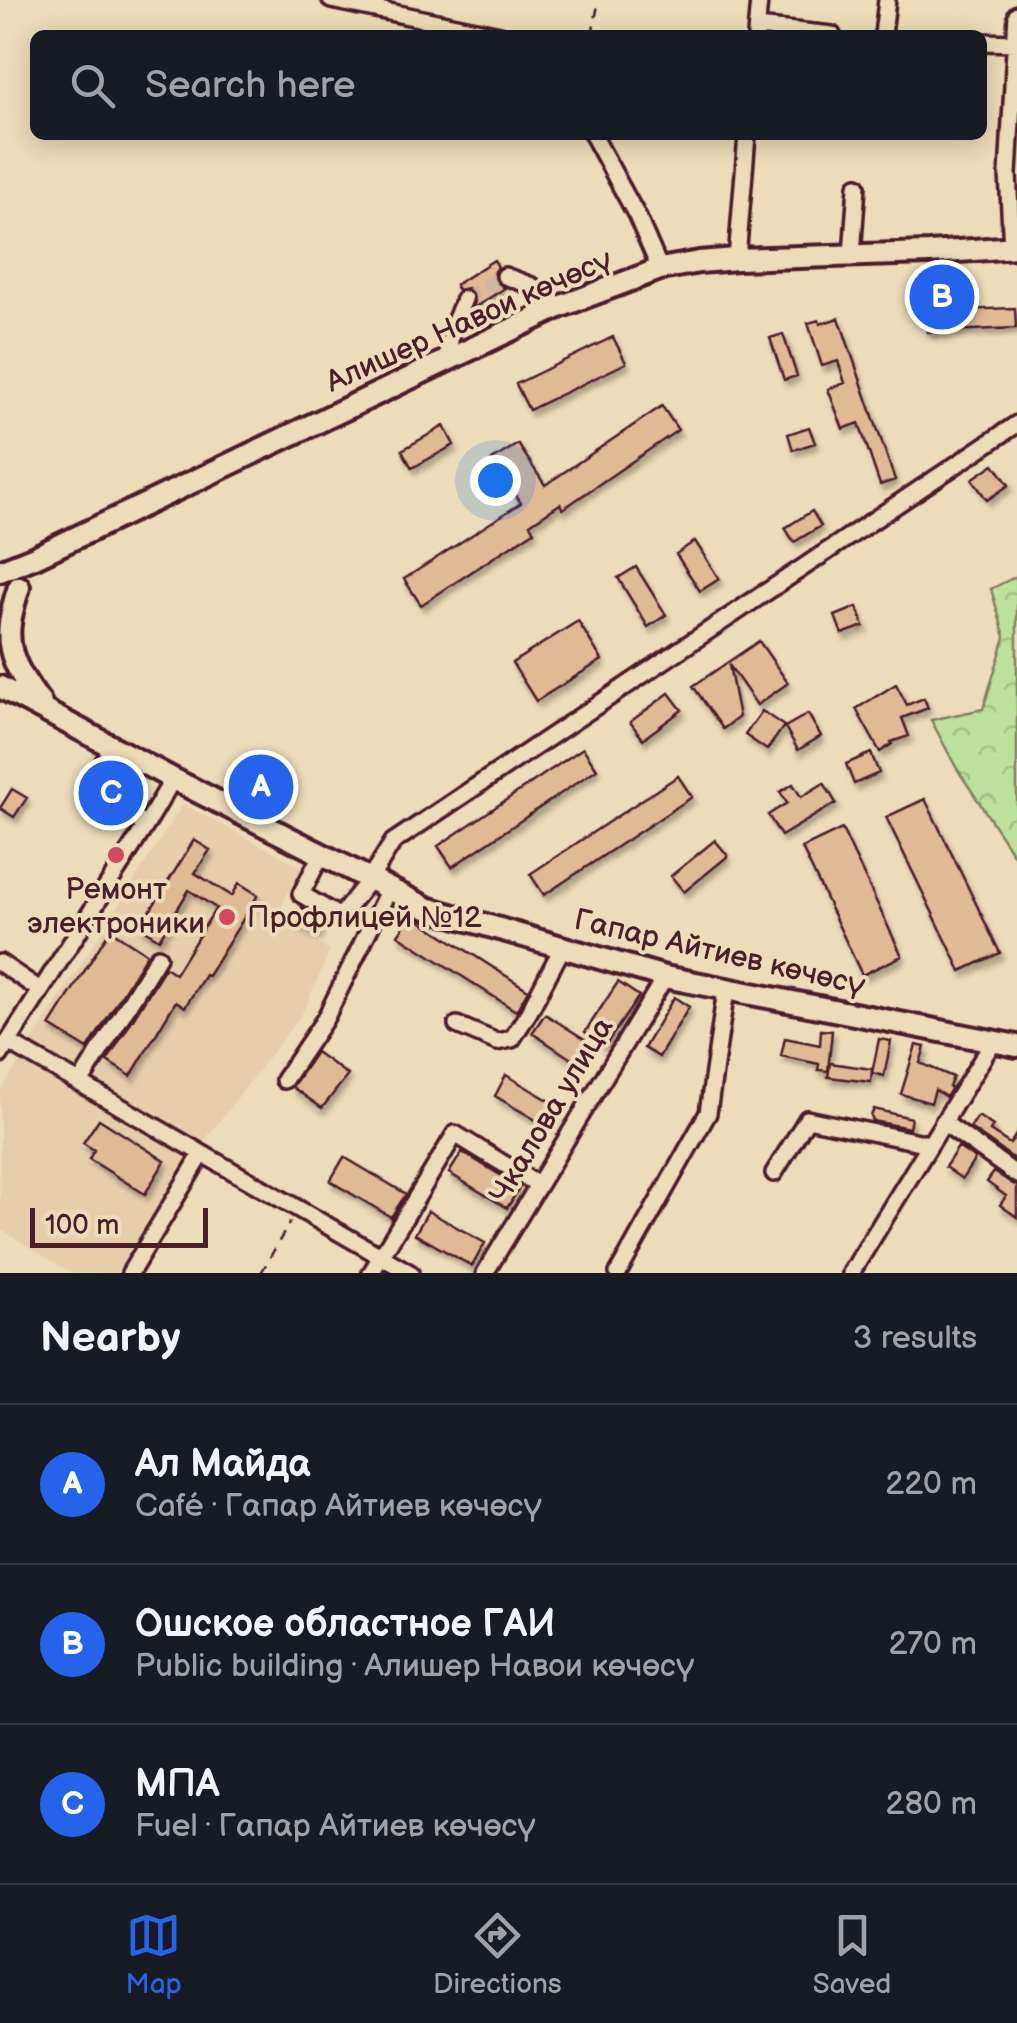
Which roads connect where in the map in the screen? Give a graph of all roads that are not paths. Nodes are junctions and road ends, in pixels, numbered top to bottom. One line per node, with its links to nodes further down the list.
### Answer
1 (331, 0): 5 (street)
2 (759, 0): 6 (street)
3 (887, 0): 7 (street)
4 (1017, 14): 9 (street)
5 (476, 30)
6 (756, 30)
7 (884, 30)
8 (987, 42): 9 (street)
9 (1015, 42): 13 (street)
10 (597, 140): 16 (street)
11 (747, 140): 15 (street)
12 (857, 186): 14 (street)
13 (1014, 247): 14 (main road, Алишер Навои көчөсү)
14 (852, 255): 15 (main road, Алишер Навои көчөсү)
15 (737, 259): 16 (main road, Алишер Навои көчөсү)
16 (660, 269): 19 (main road, Алишер Навои көчөсү)
17 (504, 276): 19 (street)
18 (464, 299): 20 (street)
19 (559, 307): 20 (main road, Алишер Навои көчөсү)
20 (448, 359): 22 (main road, Алишер Навои көчөсү)
21 (1017, 424): 33 (street)
22 (31, 562): 23 (main road, Алишер Навои көчөсү); 24 (main road)
23 (0, 571)
24 (10, 590): 25 (main road); 28 (main road)
25 (0, 614)
26 (0, 669): 28 (main road, Гапар Айтиев көчөсү)
27 (0, 687): 28 (main road, Гапар Айтиев көчөсү)
28 (46, 710): 29 (main road, Гапар Айтиев көчөсү)
29 (112, 747): 30 (main road, Гапар Айтиев көчөсү); 31 (street)
30 (172, 779): 31 (street); 32 (main road, Гапар Айтиев көчөсү)
31 (146, 825): 39 (street)
32 (321, 854): 33 (main road, Гапар Айтиев көчөсү); 33 (street)
33 (370, 879): 34 (main road, Гапар Айтиев көчөсү)
34 (390, 889): 35 (main road, Гапар Айтиев көчөсү); 45 (street)
35 (562, 948): 38 (main road, Гапар Айтиев көчөсү); 41 (street)
36 (158, 956): 46 (street)
37 (0, 963): 39 (street)
38 (665, 977): 40 (main road, Гапар Айтиев көчөсү); 52 (street, Чкалова улица)
39 (40, 990): 44 (street)
40 (726, 990): 42 (main road, Гапар Айтиев көчөсү); 58 (street)
41 (457, 1026)
42 (994, 1040): 43 (main road, Гапар Айтиев көчөсү); 47 (street)
43 (1017, 1046)
44 (4, 1048): 46 (street)
45 (284, 1080)
46 (80, 1084): 49 (street)
47 (943, 1122): 48 (street); 51 (street)
48 (930, 1144): 50 (street); 59 (street)
49 (202, 1154): 53 (street); 54 (street)
50 (774, 1173)
51 (1017, 1176)
52 (538, 1185): 53 (street); 57 (street, Чкалова улица)
53 (380, 1256): 55 (street); 56 (street)
54 (130, 1273)
55 (371, 1273)
56 (410, 1273)
57 (485, 1273)
58 (618, 1273)
59 (851, 1273)

